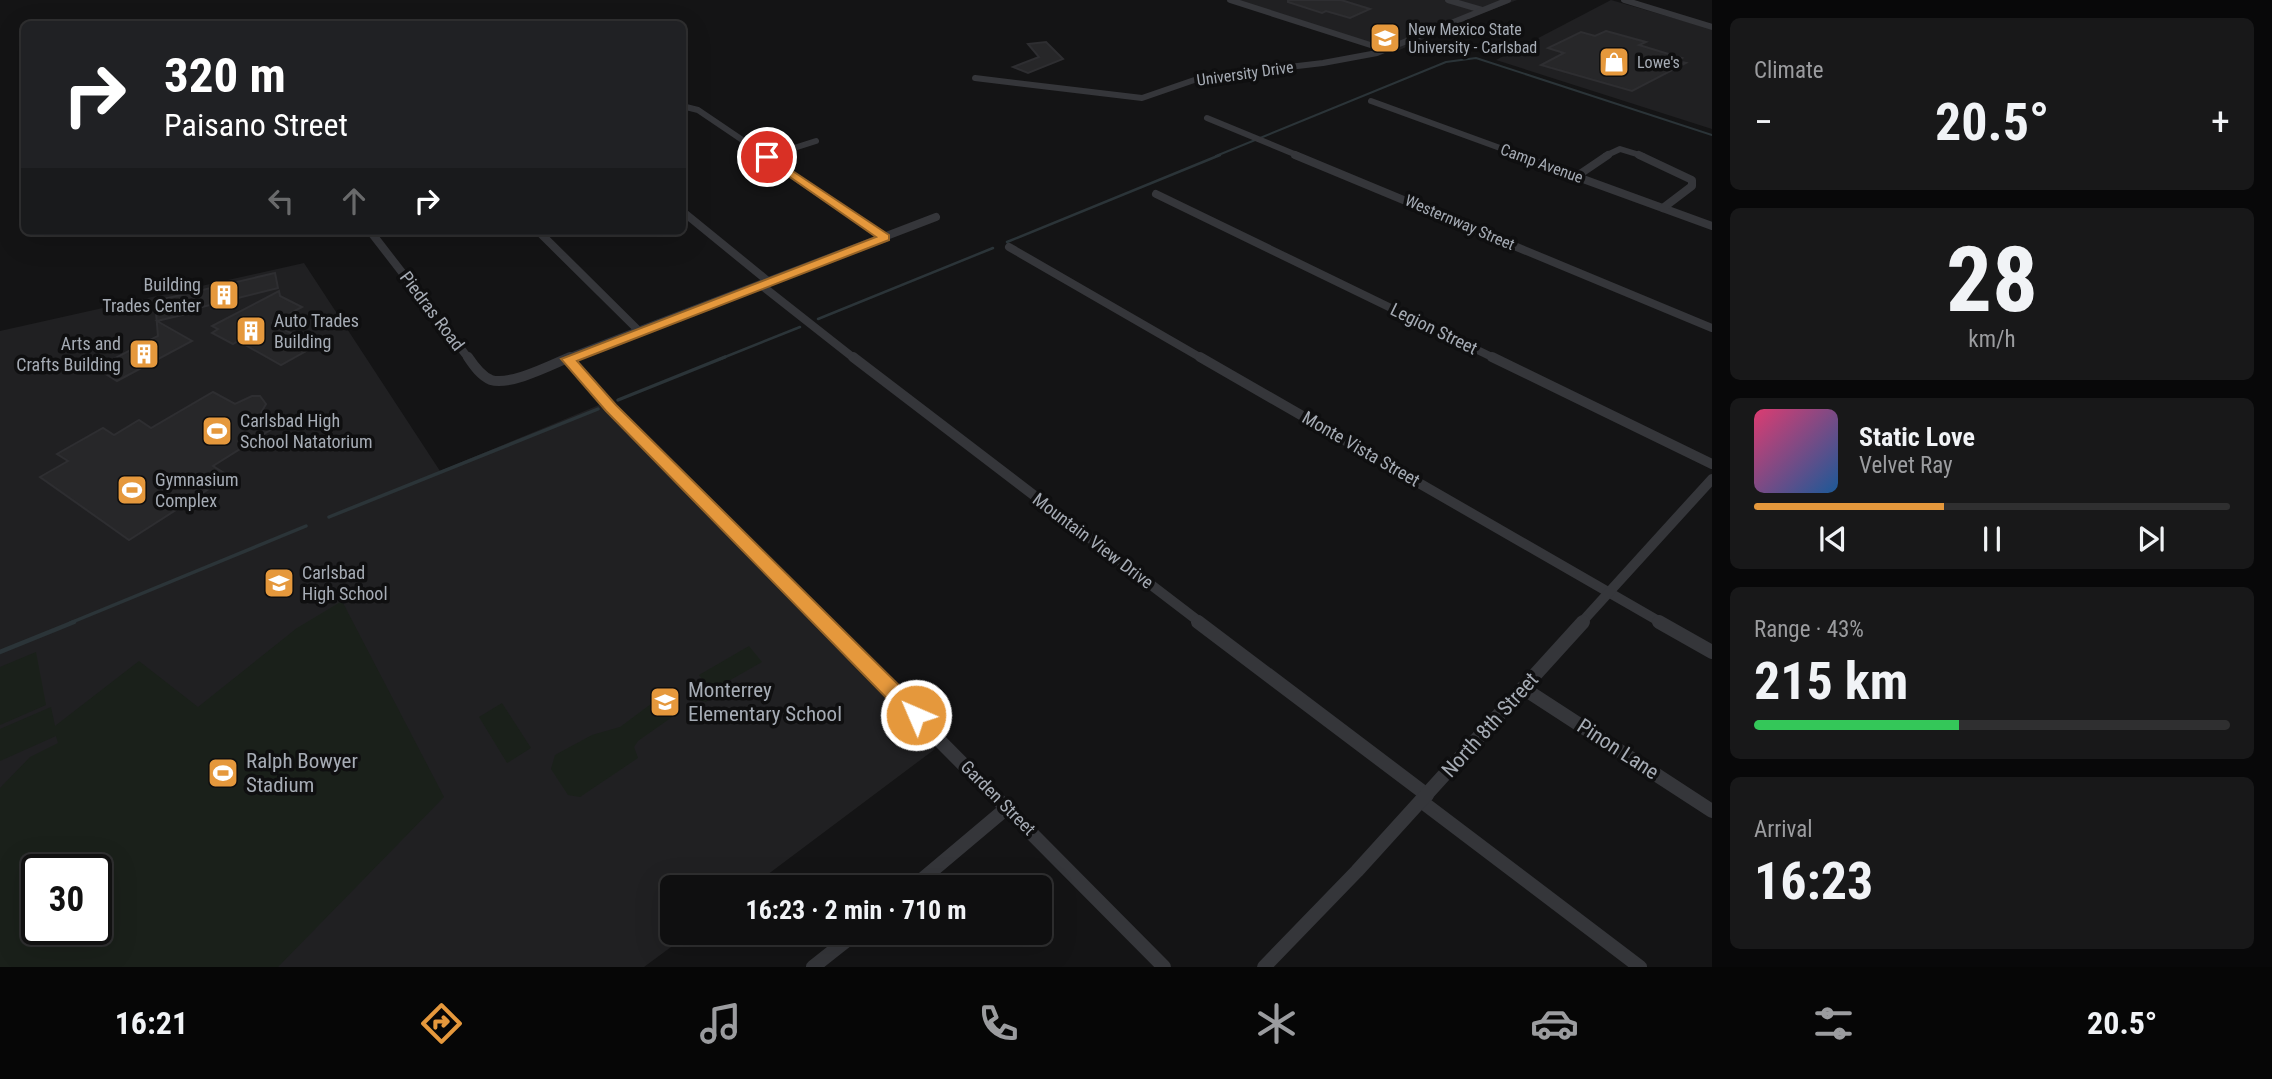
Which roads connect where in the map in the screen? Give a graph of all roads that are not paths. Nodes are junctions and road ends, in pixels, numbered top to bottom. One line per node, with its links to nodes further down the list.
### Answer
1 (1230, 0): 7 (street)
2 (1260, 0): 7 (street)
3 (1448, 0): 6 (street)
4 (1508, 0): 6 (street, University Drive)
5 (1625, 0): 8 (street)
6 (1482, 10): 9 (street, University Drive)
7 (1271, 13): 9 (street)
8 (1712, 27)
9 (1386, 50): 10 (street, University Drive)
10 (975, 78)
11 (1371, 101): 16 (street, Camp Avenue)
12 (686, 107): 15 (street)
13 (1207, 118): 27 (street, Westernway Street)
14 (816, 141): 15 (street)
15 (767, 157): 24 (street)
16 (1577, 176): 18 (street, Camp Avenue); 18 (street)
17 (1156, 194): 30 (street, Legion Street)
18 (1663, 208): 21 (street, Camp Avenue)
19 (686, 215): 26 (street, Mountain View Drive)
20 (936, 217): 24 (street)
21 (1712, 226)
22 (373, 235): 29 (street, Piedras Road)
23 (542, 235): 28 (street)
24 (885, 238): 26 (street)
25 (1009, 247): 32 (street, Monte Vista Street)
26 (765, 284): 28 (street); 35 (street, Mountain View Drive)
27 (1712, 328)
28 (640, 332): 29 (street)
29 (568, 359): 36 (street, Garden Street)
30 (1712, 464)
31 (1712, 478): 32 (street, North 8th Street)
32 (1610, 593): 33 (street, Monte Vista Street); 34 (street, North 8th Street)
33 (1712, 652)
34 (1523, 688): 35 (street, North 8th Street); 37 (street, Pinon Lane)
35 (1424, 798): 42 (street, North 8th Street); 43 (street, Mountain View Drive)
36 (1008, 807): 38 (street); 41 (street, Garden Street)
37 (1712, 811)
38 (927, 875)
39 (841, 945): 40 (street)
40 (813, 967)
41 (1164, 967)
42 (1264, 967)
43 (1640, 967)

